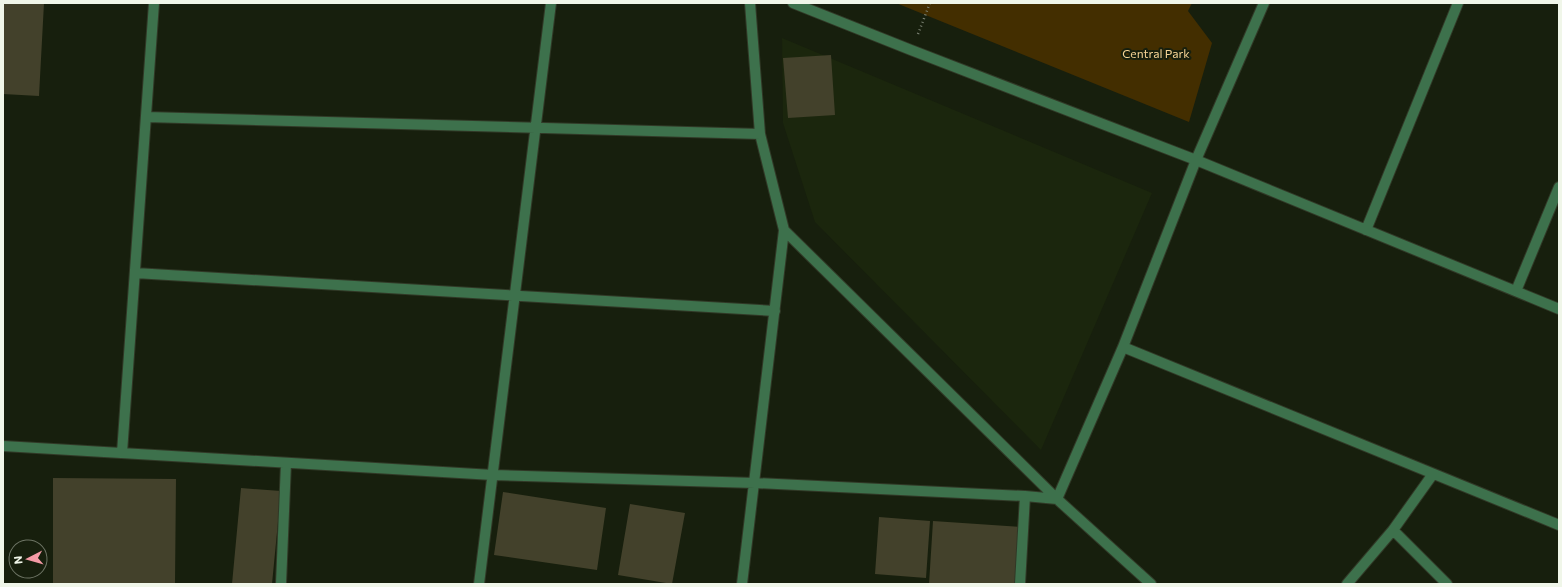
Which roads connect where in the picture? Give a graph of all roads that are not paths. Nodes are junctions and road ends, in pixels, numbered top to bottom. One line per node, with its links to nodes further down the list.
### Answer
1 (154, 3): 7 (street)
2 (551, 3): 8 (street)
3 (750, 3): 9 (street)
4 (793, 3): 10 (street)
5 (1264, 3): 10 (street)
6 (1458, 3): 13 (street)
7 (146, 117): 8 (street); 14 (street)
8 (536, 128): 9 (street); 16 (street)
9 (760, 134): 12 (street)
10 (1196, 160): 13 (street); 19 (street)
11 (1559, 187): 15 (street)
12 (784, 230): 18 (street); 27 (street)
13 (1366, 230): 15 (street)
14 (135, 273): 16 (street); 21 (street)
15 (1516, 291): 17 (street)
16 (515, 296): 18 (street); 24 (street)
17 (1559, 309)
18 (775, 311): 25 (street)
19 (1123, 347): 23 (street); 27 (street)
20 (3, 446): 21 (street)
21 (122, 453): 22 (street)
22 (286, 463): 24 (street); 30 (street)
23 (1433, 474): 28 (street); 29 (street)
24 (493, 475): 25 (street); 31 (street)
25 (755, 483): 26 (street); 32 (street)
26 (1026, 496): 27 (street); 33 (street)
27 (1057, 499): 34 (street)
28 (1559, 525)
29 (1393, 530): 35 (street); 36 (street)
30 (281, 584)
31 (479, 584)
32 (742, 584)
33 (1020, 584)
34 (1151, 584)
35 (1348, 584)
36 (1447, 584)

